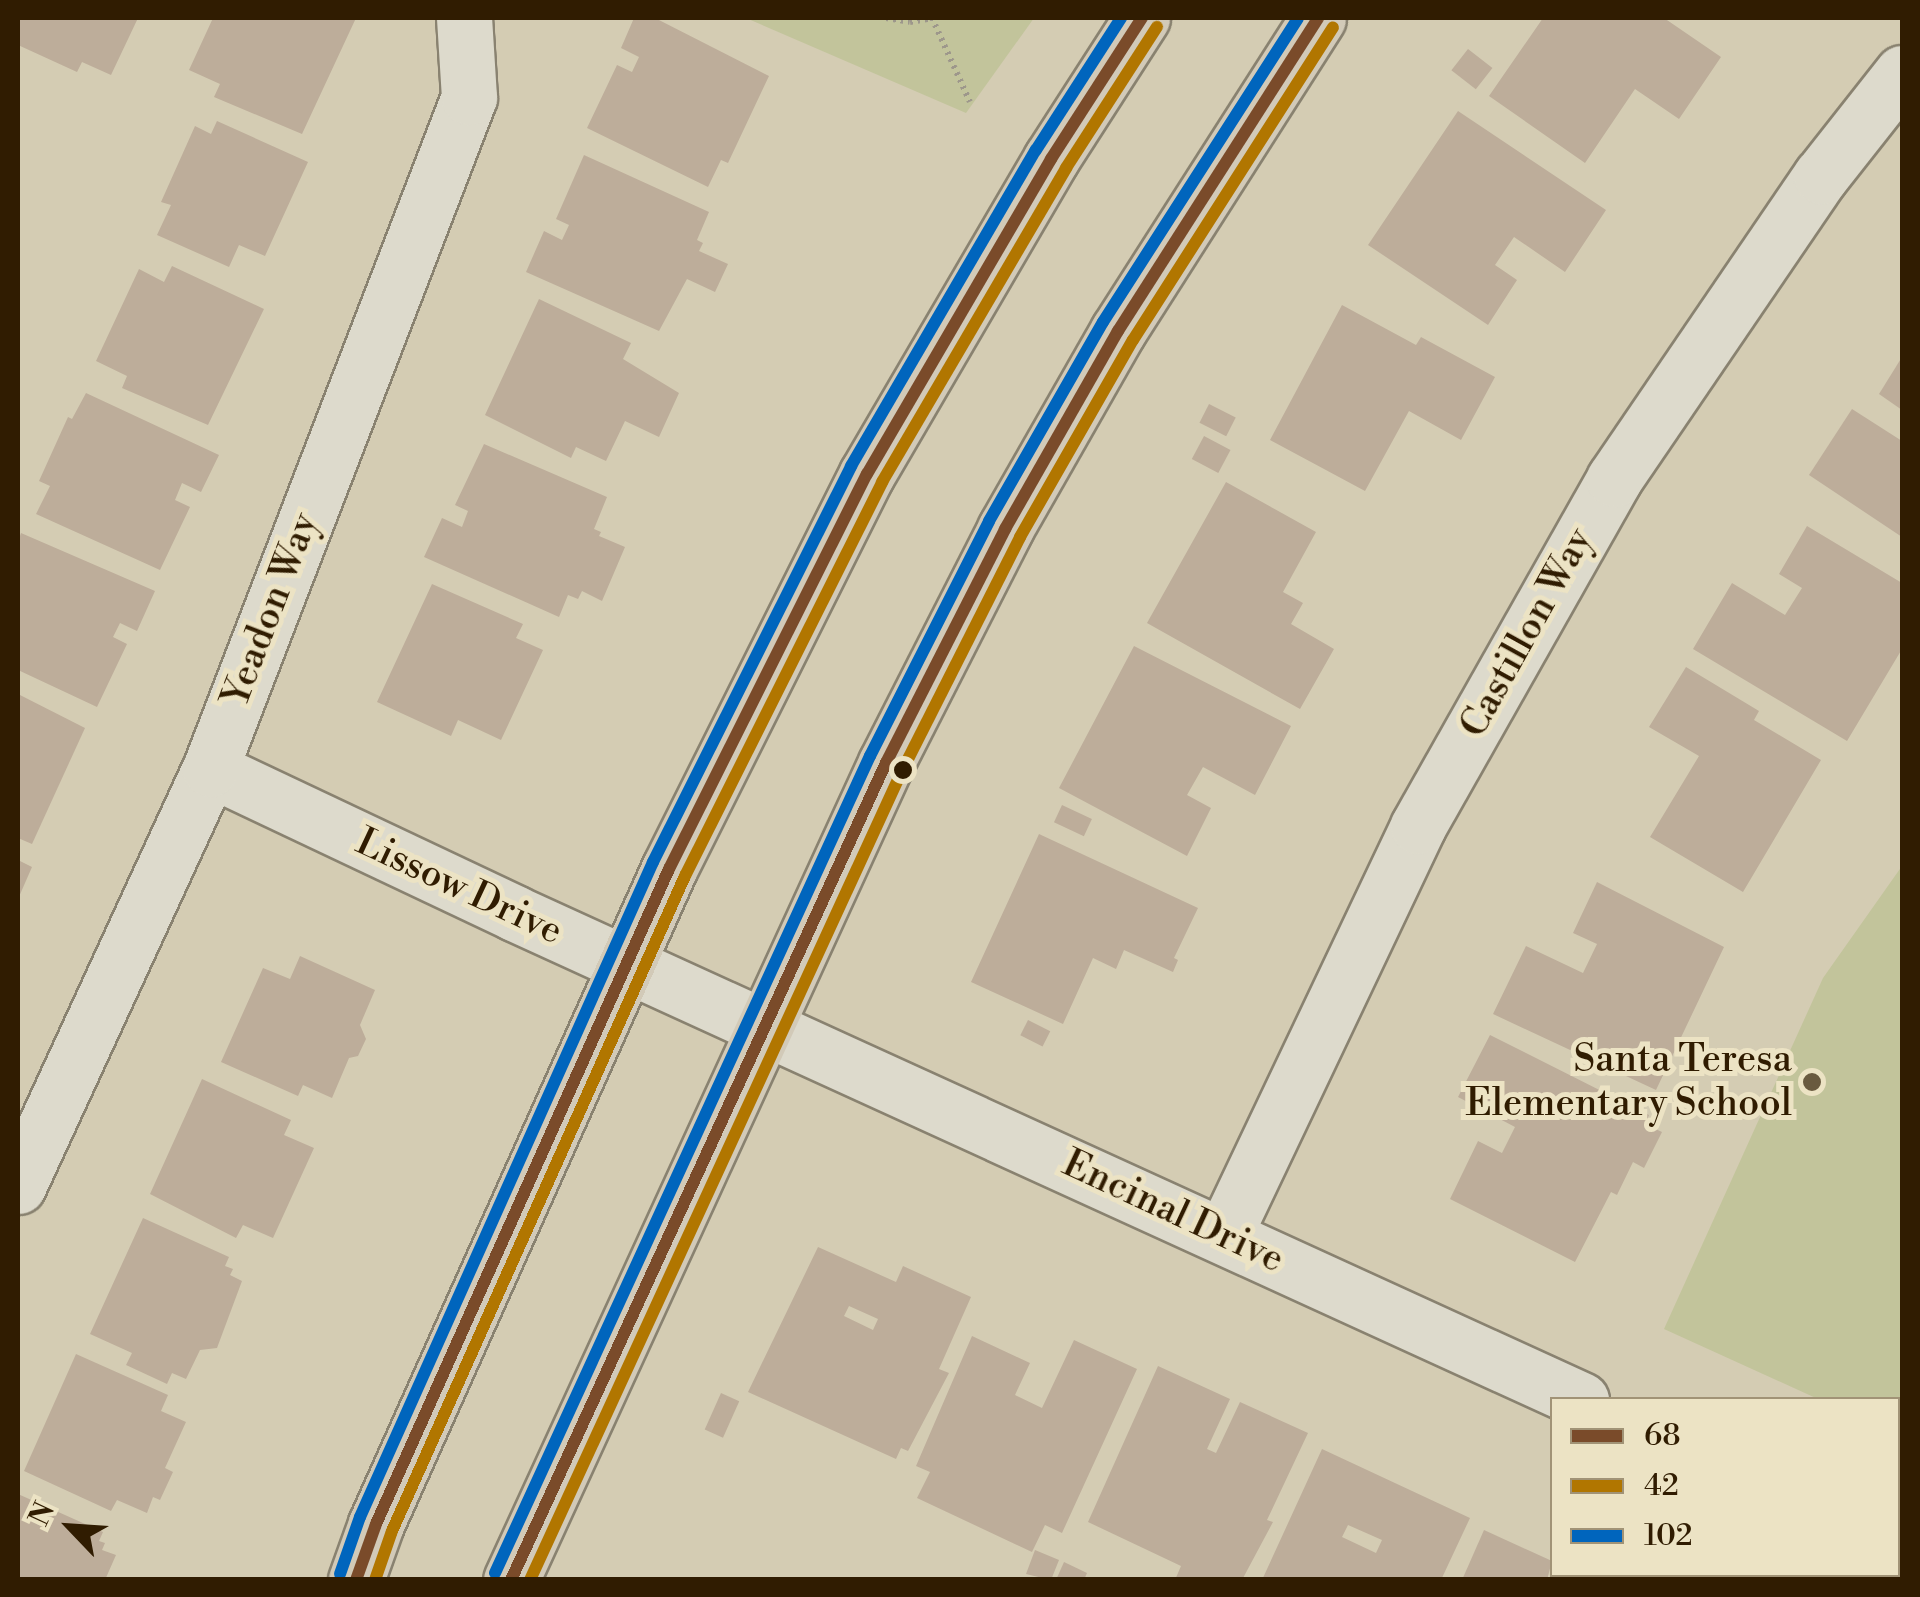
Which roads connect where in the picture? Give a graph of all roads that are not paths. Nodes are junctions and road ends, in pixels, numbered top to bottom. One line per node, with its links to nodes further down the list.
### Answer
1 (464, 18): 5 (street, Yeadon Way)
2 (1142, 18): 6 (main road)
3 (1318, 18): 7 (main road)
4 (1902, 74): 9 (street, Castillon Way)
5 (210, 769): 6 (street, Lissow Drive); 8 (street, Yeadon Way)
6 (626, 964): 7 (street, Lissow Drive); 11 (main road)
7 (764, 1026): 9 (street, Encinal Drive); 12 (main road)
8 (18, 1186)
9 (1224, 1235): 10 (street, Encinal Drive)
10 (1575, 1397)
11 (356, 1580)
12 (510, 1580)

